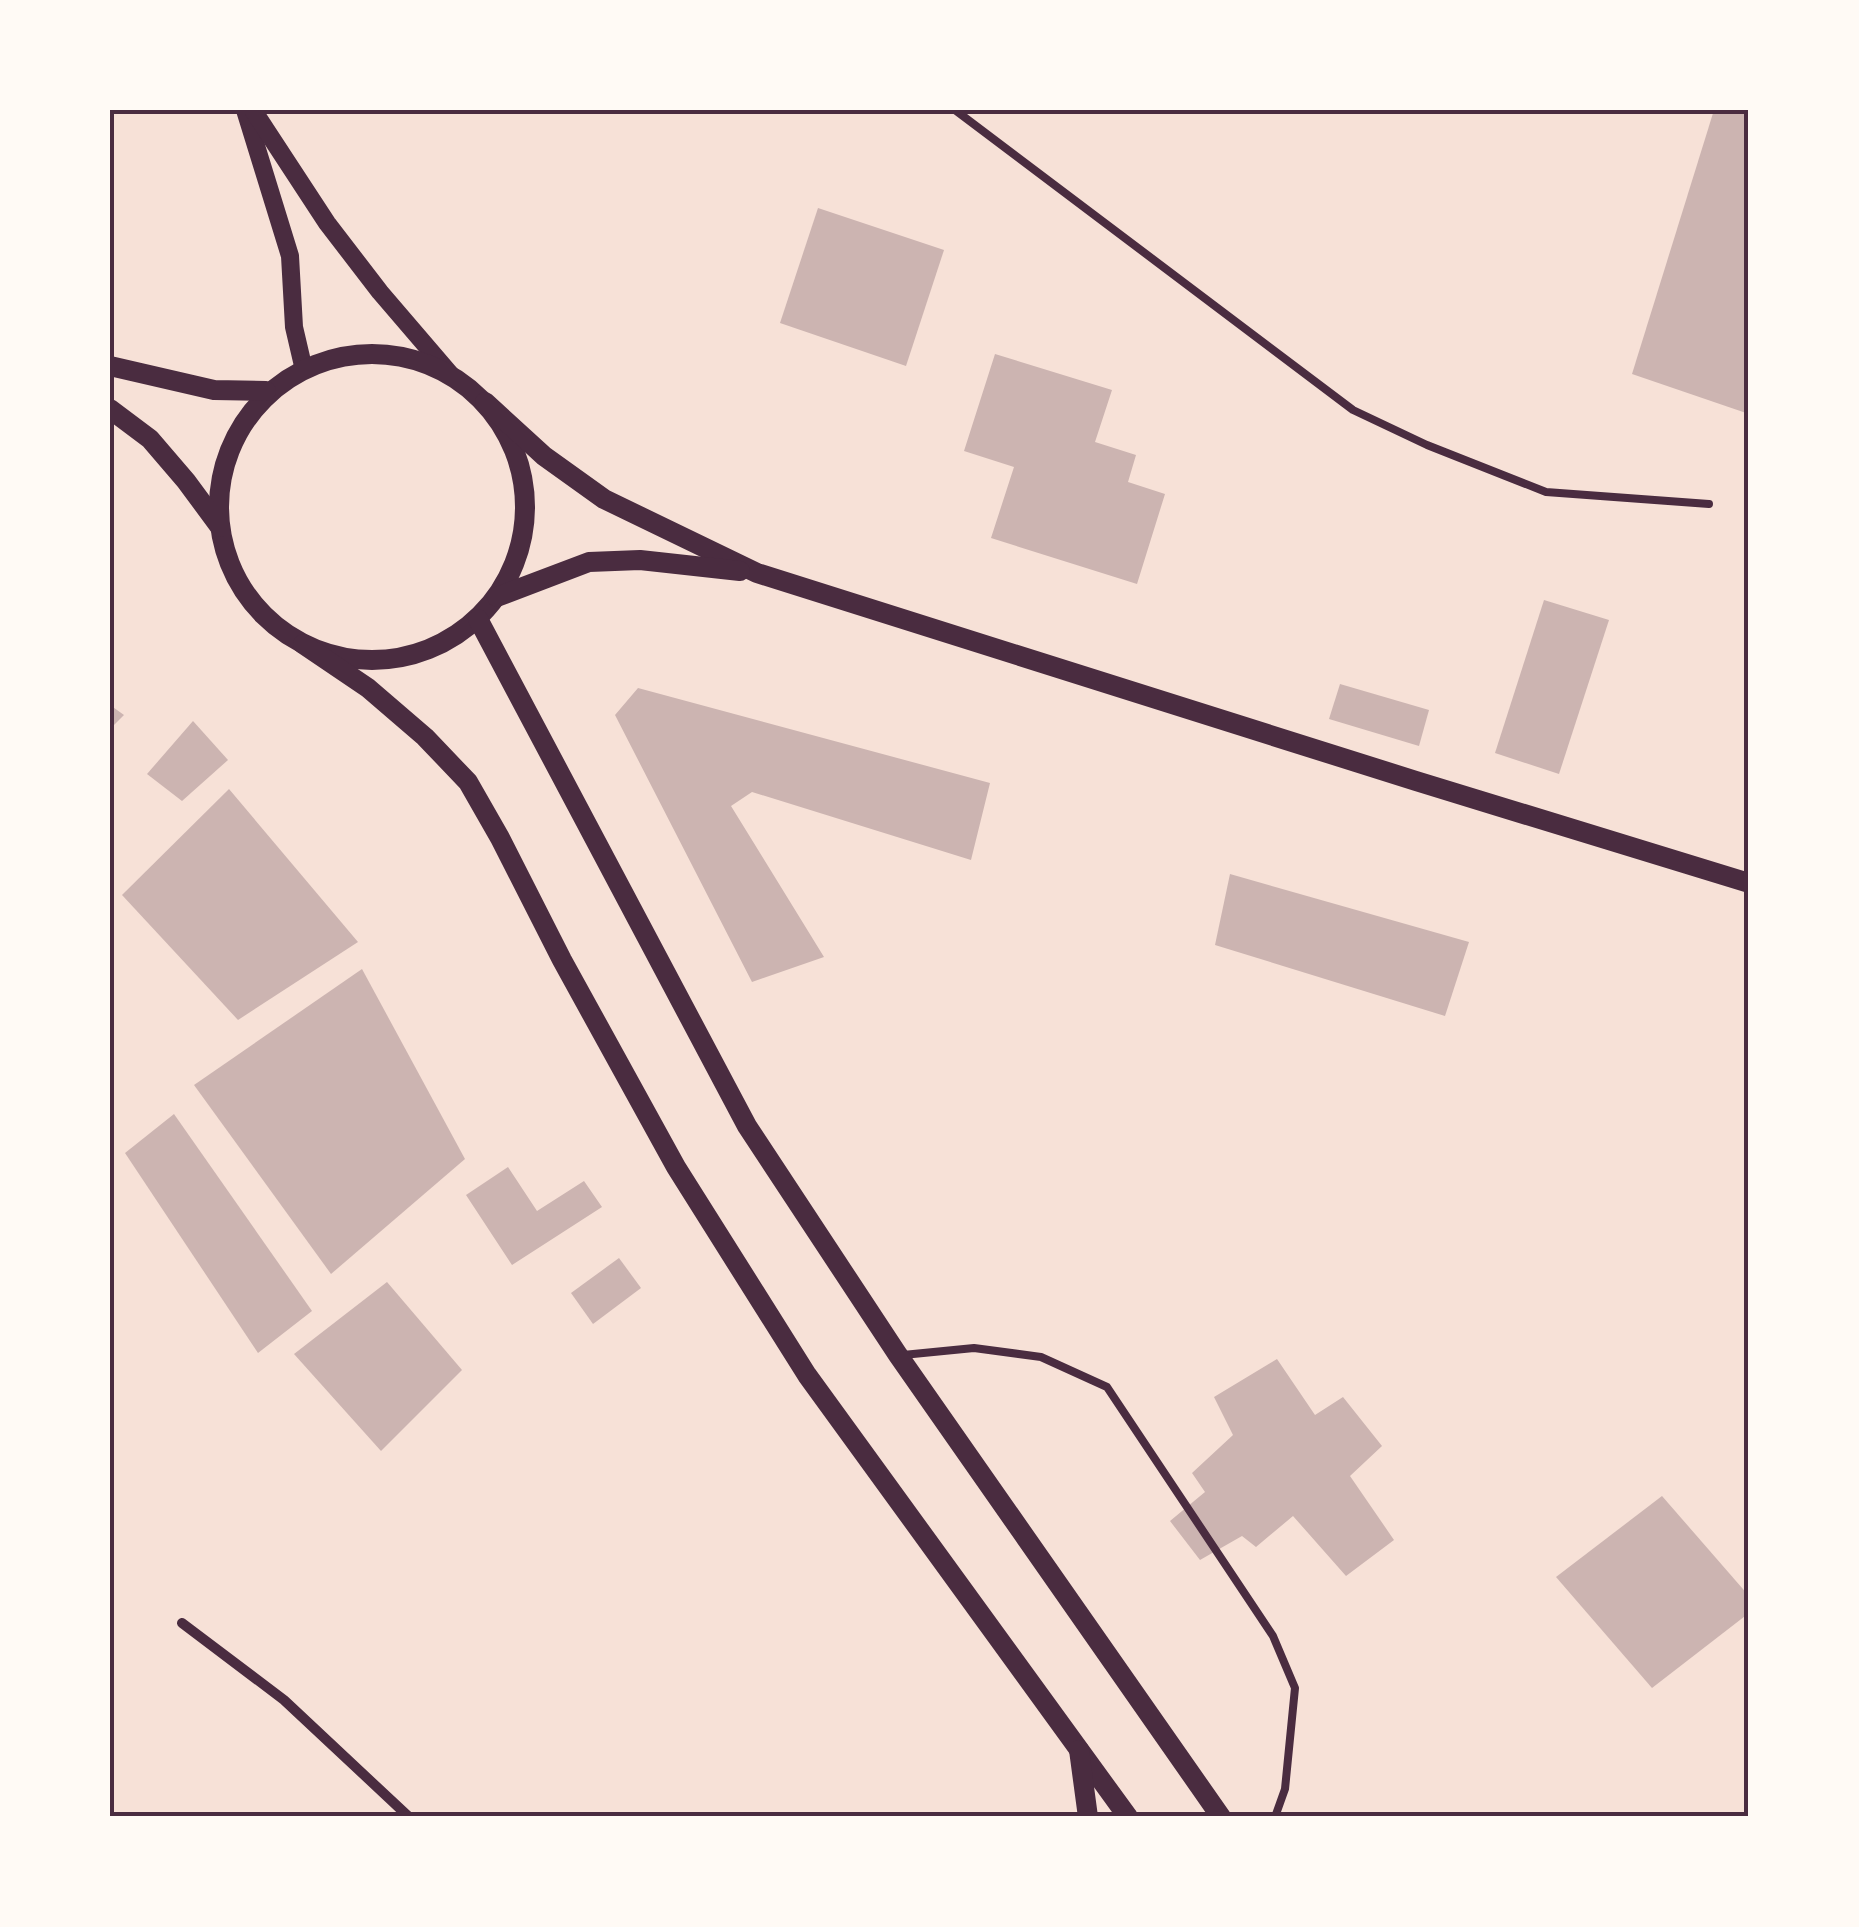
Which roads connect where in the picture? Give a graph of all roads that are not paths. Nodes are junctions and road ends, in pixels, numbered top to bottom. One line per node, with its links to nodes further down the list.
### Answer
1 (245, 110): 5 (street)
2 (253, 110): 6 (street)
3 (955, 110): 10 (lane)
4 (110, 366): 7 (main road)
5 (304, 370): 6 (main road); 7 (main road)
6 (452, 376): 8 (main road)
7 (266, 390): 11 (main road)
8 (484, 402): 12 (main road); 13 (main road)
9 (110, 408): 11 (main road)
10 (1709, 504)
11 (220, 527): 15 (main road)
12 (757, 573): 13 (main road); 16 (main road)
13 (497, 597): 14 (main road)
14 (478, 619): 15 (main road); 17 (main road)
15 (303, 644): 19 (main road)
16 (1749, 883)
17 (898, 1356): 23 (main road); 24 (lane)
18 (182, 1622): 20 (street)
19 (1079, 1748): 21 (main road); 22 (main road)
20 (408, 1817)
21 (1088, 1817)
22 (1128, 1817)
23 (1221, 1817)
24 (1274, 1817)

